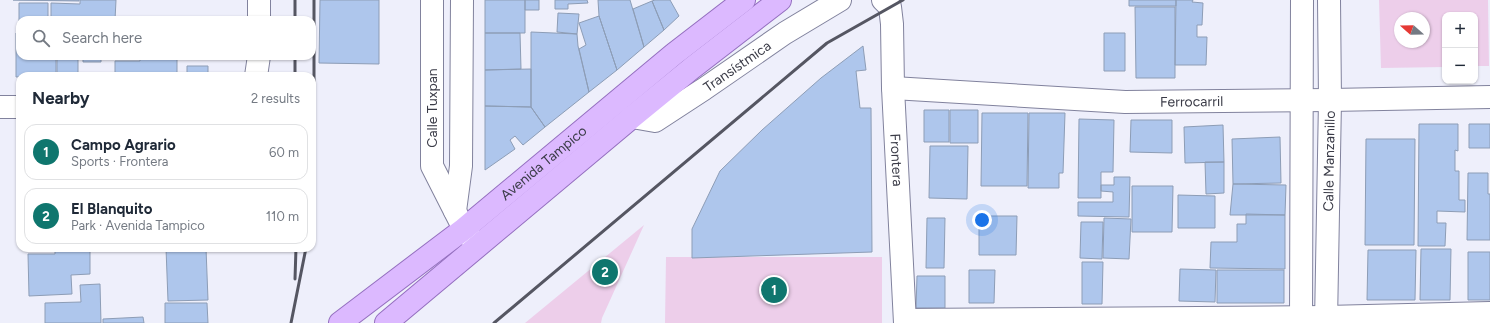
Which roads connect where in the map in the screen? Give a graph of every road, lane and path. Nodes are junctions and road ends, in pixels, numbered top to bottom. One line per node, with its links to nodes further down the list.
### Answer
1 (259, 0): 10 (street)
2 (432, 0): 20 (street, Calle Tuxpan)
3 (462, 0): 20 (street, Calle Tuxpan)
4 (744, 0): 20 (main road, Avenida Tampico)
5 (780, 0): 19 (main road, Avenida Tampico)
6 (840, 0): 19 (street, Transístmica)
7 (883, 0): 13 (street, Frontera)
8 (1302, 0): 16 (street, Calle Manzanillo)
9 (1329, 0): 15 (street, Calle Manzanillo)
10 (259, 16)
11 (258, 60): 12 (street)
12 (257, 72)
13 (893, 88): 16 (street, Ferrocarril); 25 (street, Frontera)
14 (1490, 97): 15 (street, Ferrocarril)
15 (1330, 100): 16 (street, Ferrocarril); 24 (street, Calle Manzanillo)
16 (1302, 101): 23 (street, Calle Manzanillo)
17 (0, 107): 18 (street)
18 (16, 107)
19 (632, 117): 21 (main road, Avenida Tampico)
20 (459, 220): 21 (street, Calle Tuxpan); 26 (main road, Avenida Tampico)
21 (478, 247): 27 (main road, Avenida Tampico)
22 (1490, 313): 24 (street)
23 (1301, 320): 24 (street); 25 (street)
24 (1326, 320)
25 (905, 321)
26 (340, 323)
27 (386, 323)

